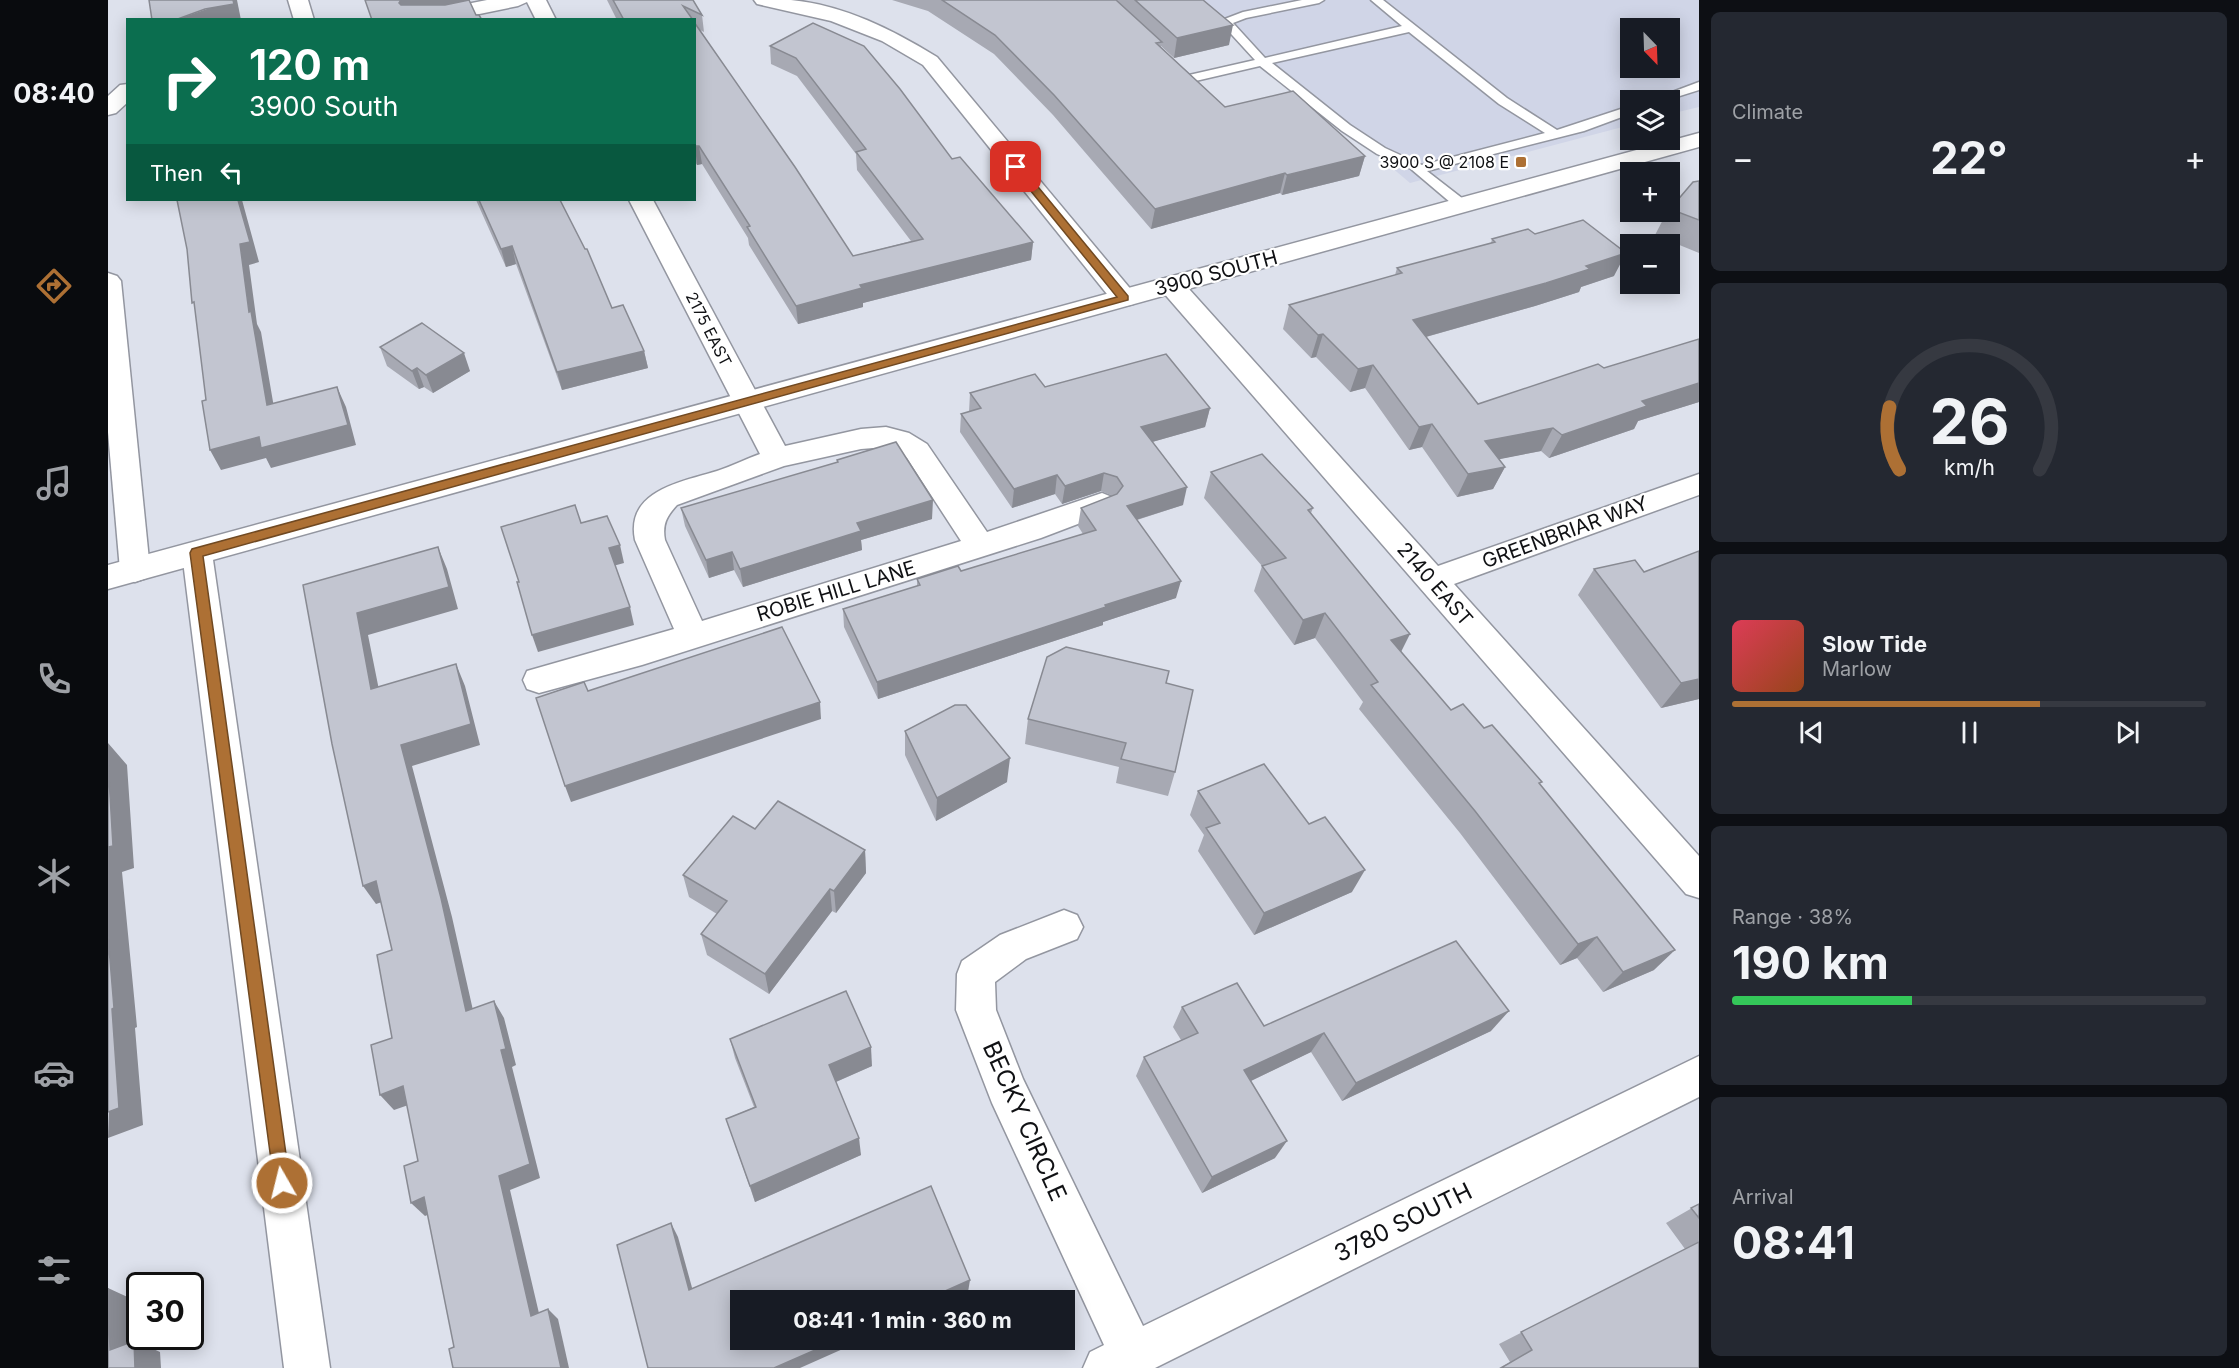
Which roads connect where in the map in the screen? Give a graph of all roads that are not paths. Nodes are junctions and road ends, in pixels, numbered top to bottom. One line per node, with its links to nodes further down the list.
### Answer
1 (298, 0): 7 (street)
2 (518, 0): 8 (street)
3 (536, 0): 9 (street)
4 (764, 0): 25 (street)
5 (1319, 0): 11 (lane)
6 (1376, 0): 10 (lane)
7 (303, 18)
8 (426, 18)
9 (545, 18)
10 (1410, 28): 11 (lane); 18 (lane)
11 (1263, 62): 12 (lane); 20 (lane)
12 (1170, 63)
13 (1699, 86): 15 (lane)
14 (126, 92): 16 (street)
15 (1680, 92)
16 (108, 108)
17 (1620, 113): 18 (lane)
18 (1555, 134): 20 (lane)
19 (1699, 140): 22 (street, 3900 SOUTH)
20 (1421, 169): 22 (lane)
21 (642, 201): 26 (street, 2175 EAST)
22 (1462, 205): 24 (street, 3900 SOUTH)
23 (108, 281): 32 (street)
24 (1171, 285): 25 (street, 3900 SOUTH); 33 (street, 2140 EAST)
25 (1124, 298): 26 (street, 3900 SOUTH)
26 (747, 403): 27 (street, 2175 EAST); 31 (street, 3900 SOUTH)
27 (777, 458): 30 (street); 34 (street)
28 (1699, 484): 33 (street, GREENBRIAR WAY)
29 (1102, 504): 30 (street, ROBIE HILL LANE)
30 (980, 546): 34 (street, ROBIE HILL LANE)
31 (196, 553): 32 (street, 3900 SOUTH); 40 (street)
32 (121, 573)
33 (1431, 580): 36 (street, 2140 EAST)
34 (693, 636): 35 (street, ROBIE HILL LANE)
35 (539, 680)
36 (1699, 882)
37 (1064, 927): 39 (street, BECKY CIRCLE)
38 (1699, 1076): 39 (street, 3780 SOUTH)
39 (1120, 1362)
40 (307, 1368)

